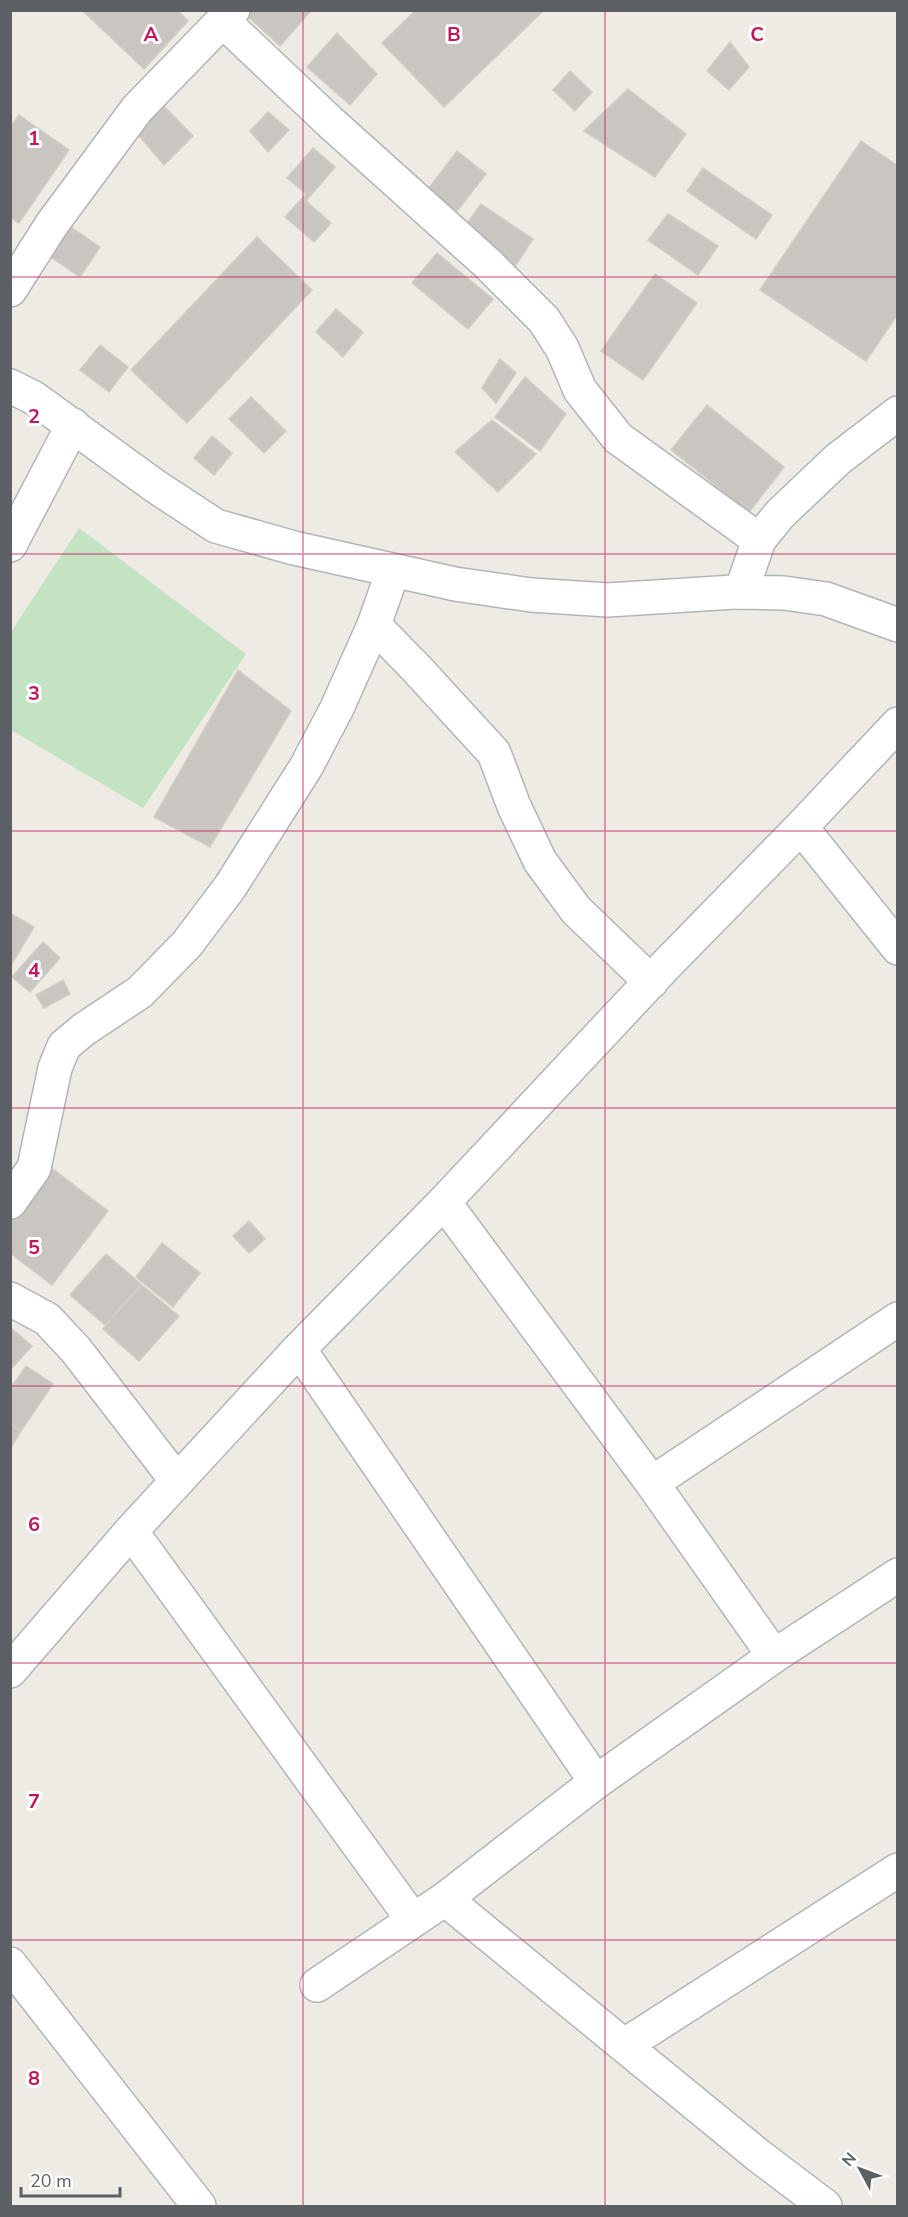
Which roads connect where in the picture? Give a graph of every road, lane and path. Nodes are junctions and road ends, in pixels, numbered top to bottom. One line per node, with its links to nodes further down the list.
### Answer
1 (228, 16): 2 (street); 6 (street)
2 (10, 290)
3 (10, 386): 5 (street)
4 (897, 413): 6 (street)
5 (73, 425): 7 (street); 8 (street)
6 (759, 540): 9 (street)
7 (10, 545)
8 (393, 571): 9 (street); 10 (street)
9 (741, 592): 11 (street)
10 (374, 625): 15 (street); 16 (street)
11 (897, 625)
12 (897, 724): 13 (street)
13 (801, 827): 14 (street); 15 (street)
14 (897, 948)
15 (651, 982): 17 (street)
16 (10, 1202)
17 (444, 1202): 20 (street); 22 (street)
18 (10, 1299): 21 (street)
19 (897, 1319): 22 (street)
20 (299, 1349): 21 (street); 27 (street)
21 (177, 1481): 23 (street)
22 (652, 1483): 25 (street)
23 (131, 1531): 26 (street); 30 (street)
24 (897, 1575): 25 (street)
25 (774, 1656): 27 (street)
26 (10, 1671)
27 (596, 1782): 29 (street)
28 (897, 1870): 33 (street)
29 (445, 1899): 30 (street); 33 (street)
30 (413, 1920): 32 (street)
31 (10, 1964): 34 (street)
32 (316, 1984)
33 (625, 2045): 35 (street)
34 (199, 2206)
35 (825, 2206)

